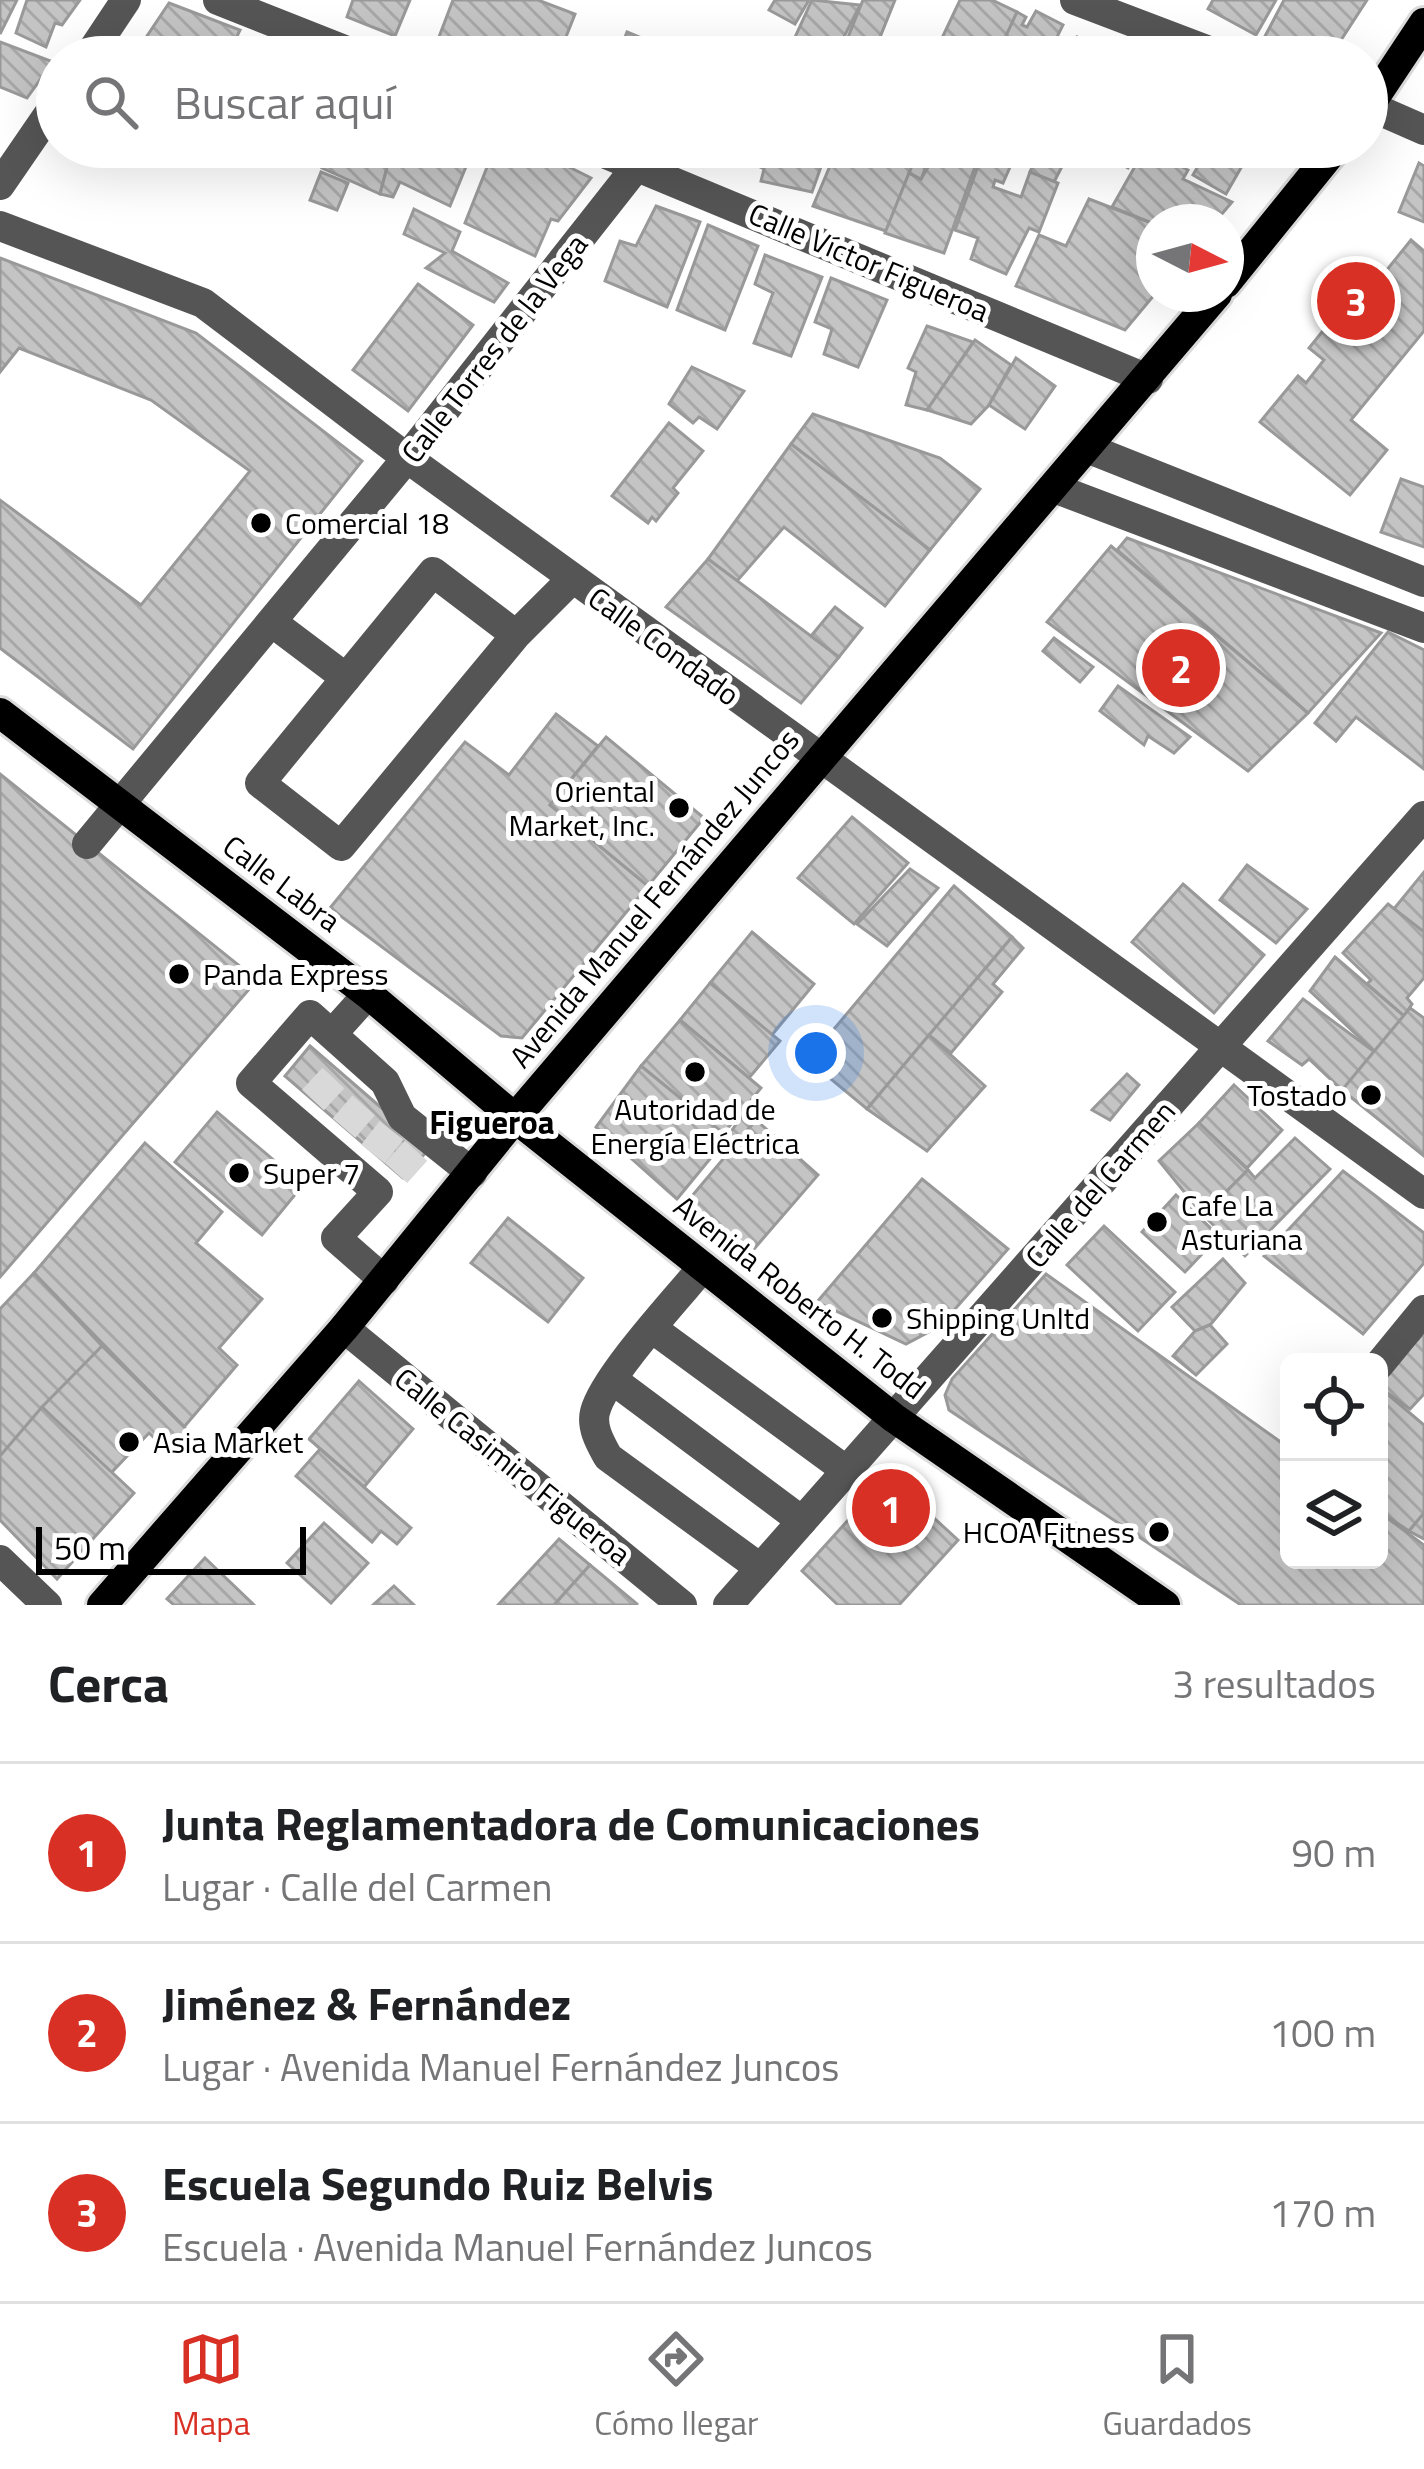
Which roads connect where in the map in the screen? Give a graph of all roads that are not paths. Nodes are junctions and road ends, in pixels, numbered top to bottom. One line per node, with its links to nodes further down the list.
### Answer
1 (127, 0): 5 (street)
2 (218, 0): 6 (street)
3 (1075, 0): 7 (street)
4 (1424, 23): 8 (main road)
5 (102, 36)
6 (309, 36)
7 (1170, 36)
8 (1388, 76)
9 (1388, 115): 10 (street)
10 (1424, 130)
11 (36, 133): 15 (street)
12 (635, 168): 21 (street, Calle Torres de la Vega)
13 (642, 168): 19 (street, Calle Víctor Figueroa)
14 (1319, 168): 17 (main road)
15 (0, 185)
16 (0, 226): 21 (street, Calle Condado)
17 (1244, 261)
18 (1202, 312): 19 (main road, Avenida Manuel Fernández Juncos)
19 (1148, 379): 20 (main road, Avenida Manuel Fernández Juncos)
20 (1088, 448): 22 (main road, Avenida Manuel Fernández Juncos); 24 (street)
21 (407, 458): 23 (street, Calle Condado); 25 (street, Calle Torres de la Vega)
22 (1054, 488): 26 (street); 30 (main road, Avenida Manuel Fernández Juncos)
23 (572, 579): 27 (street); 30 (street, Calle Condado)
24 (1424, 582)
25 (273, 623): 28 (street); 31 (street, Calle Torres de la Vega)
26 (1424, 628)
27 (515, 634): 28 (street); 28 (street)
28 (346, 678)
29 (0, 713): 31 (main road, Calle Labra)
30 (819, 759): 36 (street, Calle Condado); 37 (main road, Avenida Manuel Fernández Juncos)
31 (122, 807): 33 (street, Calle Torres de la Vega); 34 (main road, Calle Labra)
32 (1424, 816): 36 (street, Calle del Carmen)
33 (87, 844)
34 (368, 994): 35 (street); 37 (main road, Calle Labra)
35 (332, 1034): 38 (street); 41 (street)
36 (1222, 1045): 39 (street, Calle Condado); 47 (street, Calle del Carmen)
37 (515, 1118): 38 (main road, Avenida Manuel Fernández Juncos); 40 (main road, Avenida Roberto H. Todd)
38 (472, 1173): 41 (main road, Avenida Manuel Fernández Juncos)
39 (1424, 1194)
40 (703, 1267): 44 (street); 47 (main road, Avenida Roberto H. Todd)
41 (384, 1280): 43 (main road, Avenida Manuel Fernández Juncos)
42 (1424, 1310): 45 (street)
43 (344, 1328): 53 (main road, Avenida Manuel Fernández Juncos); 54 (street, Calle Casimiro Figueroa)
44 (653, 1329): 46 (street); 48 (street)
45 (1388, 1354)
46 (613, 1380): 49 (street); 51 (street)
47 (894, 1418): 48 (street, Calle del Carmen); 56 (main road, Avenida Roberto H. Todd)
48 (847, 1471): 49 (street, Calle del Carmen)
49 (802, 1521): 51 (street, Calle del Carmen)
50 (0, 1560): 52 (street)
51 (760, 1568): 55 (street, Calle del Carmen)
52 (47, 1605)
53 (103, 1605)
54 (682, 1605)
55 (728, 1605)
56 (1166, 1605)

